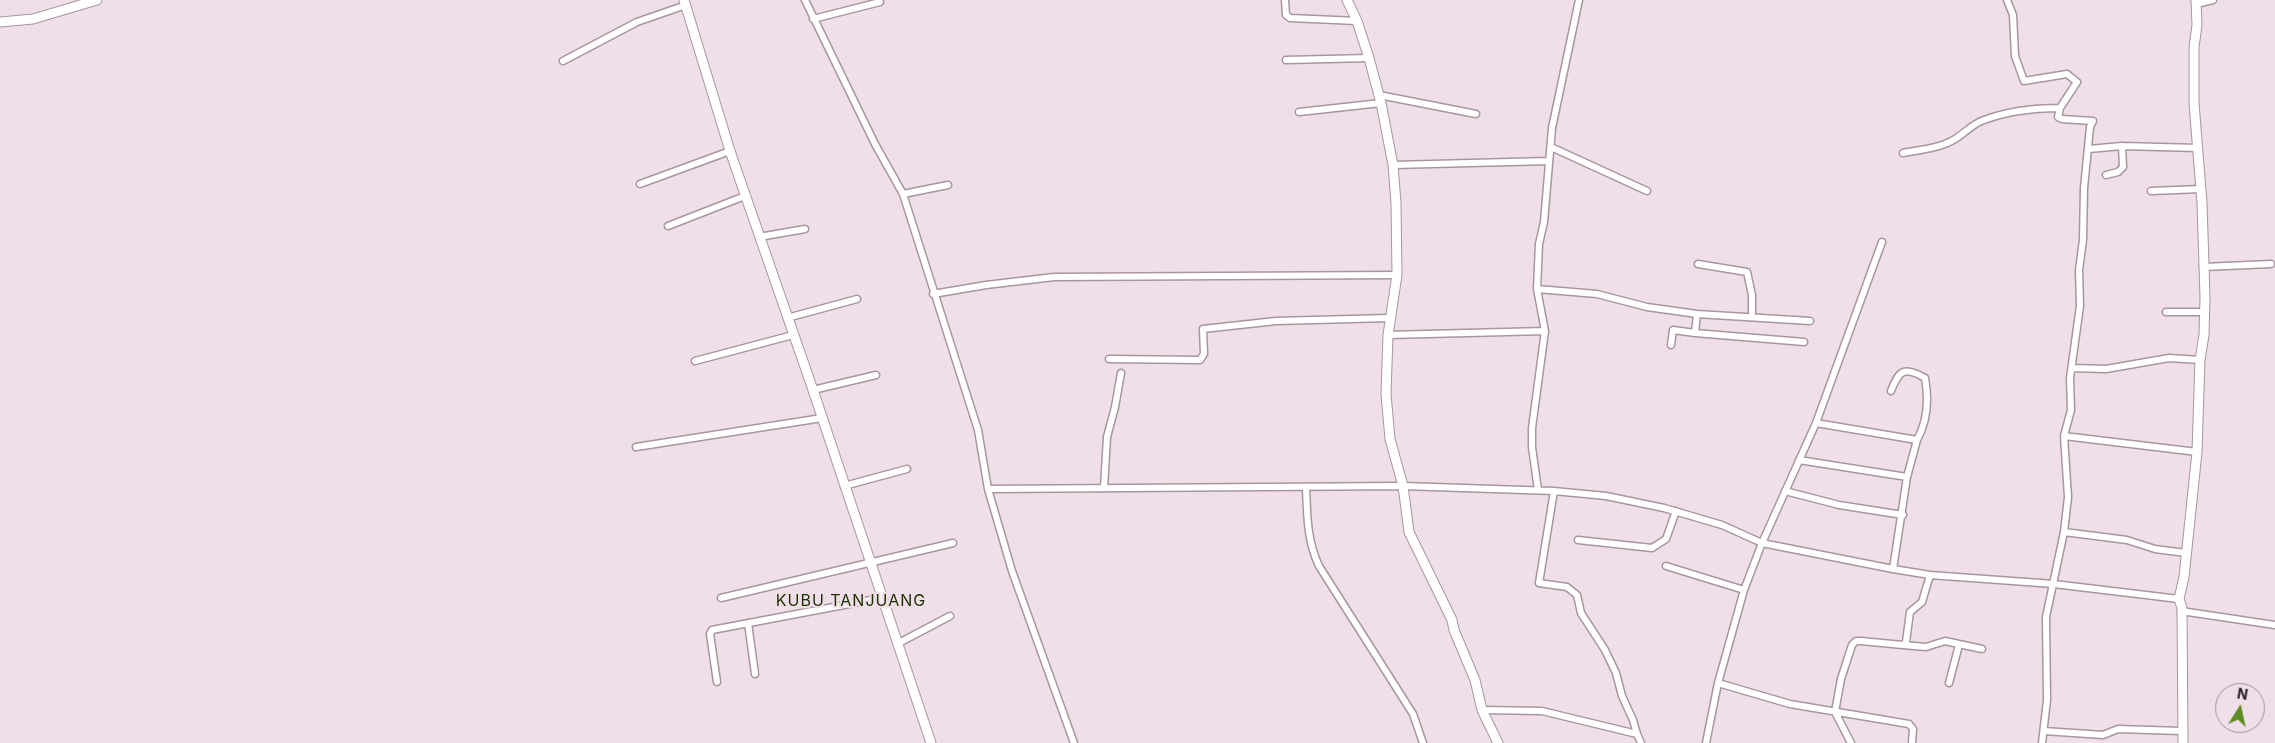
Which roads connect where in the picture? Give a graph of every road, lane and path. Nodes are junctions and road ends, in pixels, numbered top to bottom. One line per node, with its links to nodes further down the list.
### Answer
1 (97, 0): 13 (street)
2 (805, 0): 11 (street)
3 (1285, 0): 12 (street)
4 (1347, 0): 12 (street)
5 (1579, 0): 22 (street)
6 (2008, 0): 18 (street)
7 (2213, 0): 10 (street)
8 (685, 2): 16 (street); 25 (street)
9 (880, 2): 11 (street)
10 (2196, 2): 23 (street)
11 (813, 20): 35 (street)
12 (1357, 21): 14 (street)
13 (0, 22)
14 (1369, 58): 15 (street); 17 (street)
15 (1286, 60)
16 (563, 61)
17 (1380, 99): 19 (street); 20 (street); 28 (street)
18 (2060, 108): 24 (street); 26 (street)
19 (1299, 112)
20 (1476, 114)
21 (2122, 146): 23 (street); 24 (street); 29 (street)
22 (1551, 147): 27 (street); 33 (street)
23 (2198, 148): 32 (street)
24 (2089, 149): 64 (street)
25 (730, 151): 30 (street); 36 (street)
26 (1903, 153)
27 (1549, 161): 28 (street); 45 (street)
28 (1394, 165): 44 (street)
29 (2106, 175)
30 (640, 184)
31 (948, 185): 35 (street)
32 (2201, 189): 34 (street); 43 (street)
33 (1647, 191)
34 (2151, 191)
35 (903, 194): 46 (street)
36 (745, 196): 37 (street); 39 (street)
37 (668, 226)
38 (805, 229): 39 (street)
39 (759, 237): 52 (street)
40 (1882, 242): 70 (street)
41 (1698, 264): 51 (street)
42 (2271, 264): 43 (street)
43 (2203, 268): 49 (street)
44 (1397, 275): 46 (street); 53 (street)
45 (1537, 289): 50 (street); 55 (street)
46 (934, 294): 82 (street)
47 (857, 299): 52 (street)
48 (2166, 312): 49 (street)
49 (2204, 312): 62 (street)
50 (1697, 314): 51 (street); 56 (street)
51 (1752, 317): 54 (street)
52 (787, 318): 57 (street)
53 (1390, 318): 58 (street); 61 (street)
54 (1810, 321)
55 (1545, 331): 58 (street); 83 (street)
56 (1695, 333): 59 (street); 60 (street)
57 (793, 335): 63 (street); 67 (street)
58 (1388, 335): 79 (street)
59 (1804, 342)
60 (1671, 344)
61 (1109, 359)
62 (2200, 360): 64 (street); 74 (street)
63 (695, 361)
64 (2073, 368): 71 (street)
65 (1121, 373): 81 (street)
66 (876, 375): 67 (street)
67 (813, 390): 69 (street)
68 (1891, 391): 72 (street)
69 (822, 418): 73 (street); 78 (street)
70 (1816, 423): 72 (street); 75 (street)
71 (2064, 436): 74 (street); 88 (street)
72 (1917, 440): 77 (street)
73 (636, 447)
74 (2197, 452): 92 (street)
75 (1799, 460): 77 (street); 85 (street)
76 (907, 469): 78 (street)
77 (1907, 477): 87 (street)
78 (844, 486): 93 (street)
79 (1403, 486): 80 (street); 83 (street); 114 (street)
80 (1306, 487): 81 (street); 121 (street)
81 (1104, 488): 82 (street)
82 (988, 489): 120 (street)
83 (1538, 490): 84 (street)
84 (1554, 491): 86 (street); 118 (street)
85 (1785, 491): 87 (street); 91 (street)
86 (1676, 511): 89 (street); 91 (street)
87 (1903, 515): 95 (street)
88 (2064, 532): 92 (street); 97 (street)
89 (1578, 540)
90 (953, 543): 93 (street)
91 (1762, 543): 95 (street); 98 (street)
92 (2186, 553): 101 (street)
93 (869, 562): 99 (street); 100 (street)
94 (1666, 566): 98 (street)
95 (1893, 569): 96 (street)
96 (1930, 575): 97 (street); 107 (street)
97 (2054, 584): 101 (street); 116 (street)
98 (1744, 590): 113 (street)
99 (721, 598)
100 (881, 598): 104 (street); 106 (street)
101 (2179, 599): 102 (street)
102 (2181, 611): 105 (street); 117 (street)
103 (950, 616): 106 (street)
104 (748, 623): 110 (street); 111 (street)
105 (2275, 625)
106 (897, 644): 119 (street)
107 (1903, 645): 108 (street); 115 (street)
108 (1959, 645): 109 (street); 112 (street)
109 (1982, 650)
110 (755, 674)
111 (717, 682)
112 (1949, 682)
113 (1718, 683): 115 (street); 124 (street)
114 (1482, 710): 118 (street); 122 (street)
115 (1835, 712): 125 (street); 126 (street)
116 (2044, 731): 117 (street); 127 (street)
117 (2181, 731): 128 (street)
118 (1637, 734): 123 (street)
119 (931, 743)
120 (1074, 743)
121 (1424, 743)
122 (1498, 743)
123 (1641, 743)
124 (1706, 743)
125 (1851, 743)
126 (1912, 743)
127 (2042, 743)
128 (2183, 743)

